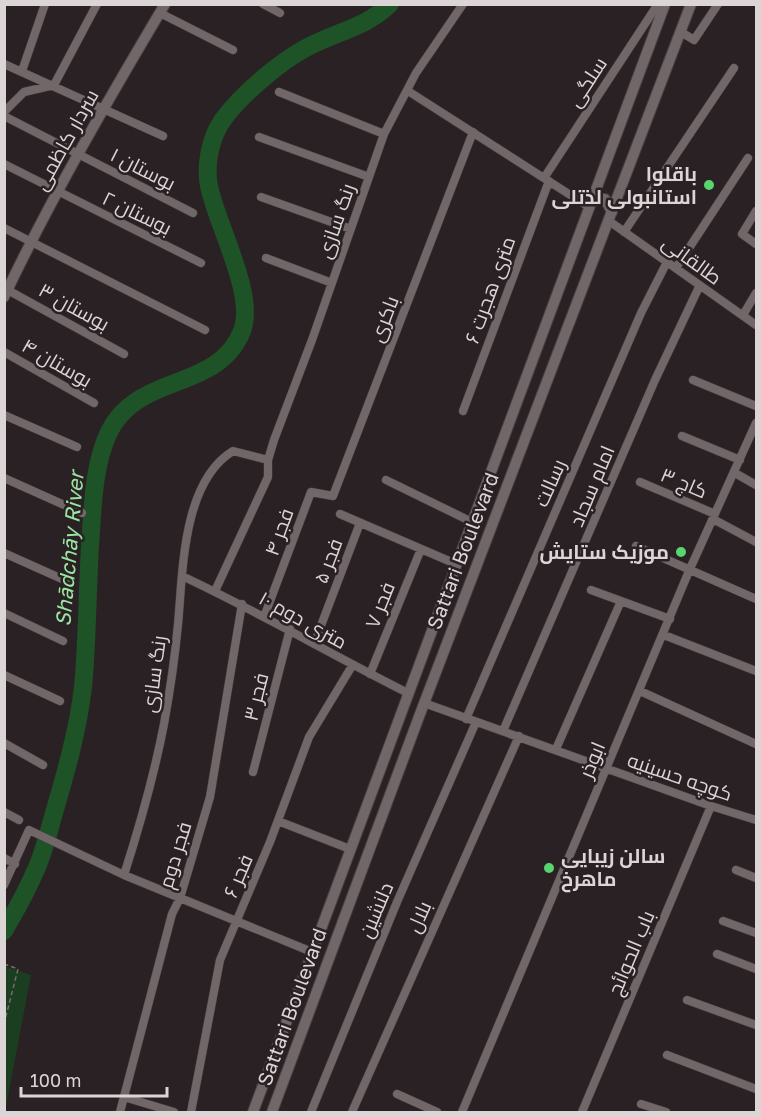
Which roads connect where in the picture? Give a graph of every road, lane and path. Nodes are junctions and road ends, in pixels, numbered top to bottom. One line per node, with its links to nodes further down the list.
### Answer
1 (45, 4): 15 (street)
2 (97, 4): 16 (street)
3 (263, 4): 10 (street)
4 (463, 4): 17 (street, رنگ سازی)
5 (658, 4): 29 (street, سلگی)
6 (665, 4): 32 (main road, Sattari Boulevard)
7 (691, 4): 11 (main road, Sattari Boulevard)
8 (718, 4): 11 (street)
9 (162, 9): 12 (street); 19 (main road, سردار کاظمی)
10 (280, 13)
11 (681, 32): 35 (main road, Sattari Boulevard)
12 (233, 50)
13 (4, 64): 15 (street)
14 (734, 68): 38 (street)
15 (22, 71): 16 (street)
16 (54, 85): 19 (street); 20 (street)
17 (408, 91): 21 (street); 22 (street, رنگ سازی)
18 (279, 93): 22 (street)
19 (103, 109): 23 (street); 25 (main road, سردار کاظمی)
20 (4, 114): 25 (street, بوستان ۱)
21 (473, 132): 29 (street); 69 (street, باکری)
22 (384, 134): 28 (street, رنگ سازی)
23 (163, 136)
24 (259, 137): 28 (street)
25 (78, 154): 30 (main road, سردار کاظمی); 34 (street, بوستان ۱)
26 (748, 158): 44 (street)
27 (4, 164): 30 (street, بوستان ۲)
28 (369, 177): 37 (street, رنگ سازی)
29 (546, 180): 32 (street); 57 (street, ۶ متری هجرت)
30 (57, 192): 39 (main road, سردار کاظمی); 43 (street, بوستان ۲)
31 (261, 196): 37 (street)
32 (588, 208): 35 (main road); 35 (main road); 73 (main road, Sattari Boulevard)
33 (756, 211): 40 (street)
34 (193, 213)
35 (609, 219): 38 (street, طالقانی); 100 (main road, Sattari Boulevard)
36 (4, 228): 39 (street)
37 (351, 229): 45 (street, رنگ سازی)
38 (624, 232): 42 (street, طالقانی)
39 (31, 242): 47 (main road, سردار کاظمی); 51 (street)
40 (756, 244)
41 (266, 258): 45 (street)
42 (667, 262): 44 (street, طالقانی); 105 (street, رسالت)
43 (201, 263)
44 (676, 268): 46 (street, طالقانی)
45 (332, 283): 62 (street, رنگ سازی)
46 (699, 287): 49 (street, طالقانی); 107 (street, امام سجاد)
47 (6, 291): 53 (street, بوستان ۳)
48 (756, 293): 49 (street)
49 (743, 315): 50 (street, طالقانی)
50 (756, 325)
51 (205, 330)
52 (4, 352): 55 (street, بوستان ۴)
53 (124, 354)
54 (693, 380): 56 (street)
55 (94, 403)
56 (756, 406)
57 (463, 411)
58 (4, 415): 61 (street)
59 (756, 423): 63 (street, ابوذر)
60 (682, 436): 63 (street)
61 (77, 447)
62 (268, 460): 81 (street, رنگ سازی); 84 (street, رنگ سازی)
63 (740, 460): 64 (street, ابوذر)
64 (735, 473): 68 (street); 72 (street, ابوذر)
65 (4, 478): 70 (street)
66 (386, 480): 73 (street)
67 (640, 482): 72 (street, کاج ۳)
68 (756, 484)
69 (311, 492): 89 (street, فجر ۴)
70 (82, 513)
71 (340, 514): 74 (street, فجر ۵)
72 (714, 517): 75 (street, کاج ۳); 80 (street, ابوذر)
73 (472, 522): 79 (main road, Sattari Boulevard)
74 (360, 523): 77 (street, فجر ۵); 94 (street, فجر ۵)
75 (756, 542)
76 (636, 546): 80 (street)
77 (421, 549): 79 (street, فجر ۵); 97 (street, فجر ۷)
78 (4, 552): 82 (street)
79 (456, 564): 99 (main road, Sattari Boulevard)
80 (689, 571): 85 (street); 90 (street, ابوذر)
81 (182, 576): 84 (street, ۱۰ متری دوم); 124 (street, رنگ سازی)
82 (71, 584)
83 (591, 590): 86 (street)
84 (215, 591): 87 (street, ۱۰ متری دوم)
85 (756, 599)
86 (621, 601): 90 (street); 111 (street)
87 (242, 604): 89 (street, ۱۰ متری دوم); 127 (street, فجر دوم)
88 (4, 613): 93 (street)
89 (264, 617): 91 (street, ۱۰ متری دوم)
90 (670, 619): 92 (street, ابوذر)
91 (290, 629): 94 (street, ۱۰ متری دوم); 114 (street, فجر ۳)
92 (664, 635): 96 (street); 101 (street, ابوذر)
93 (63, 641)
94 (314, 644): 95 (street, ۱۰ متری دوم)
95 (352, 666): 97 (street, ۱۰ متری دوم); 119 (street, فجر ۶)
96 (756, 671)
97 (370, 674): 99 (street, ۱۰ متری دوم)
98 (4, 675): 102 (street)
99 (410, 688): 100 (main road); 103 (main road, Sattari Boulevard)
100 (430, 689): 104 (main road, Sattari Boulevard)
101 (640, 691): 110 (street); 113 (street, ابوذر)
102 (60, 701)
103 (402, 707): 104 (main road); 120 (main road, Sattari Boulevard)
104 (422, 708): 105 (street, کوچه حسینیه); 147 (main road, Sattari Boulevard)
105 (466, 718): 106 (street, کوچه حسینیه)
106 (476, 722): 107 (street, کوچه حسینیه); 148 (street, دلنشین)
107 (503, 731): 108 (street, کوچه حسینیه)
108 (519, 736): 111 (street, کوچه حسینیه); 149 (street, بلال)
109 (4, 743): 112 (street)
110 (756, 744)
111 (556, 749): 113 (street, کوچه حسینیه)
112 (43, 765)
113 (606, 768): 115 (street, کوچه حسینیه); 151 (street, ابوذر)
114 (252, 771)
115 (711, 806): 117 (street, کوچه حسینیه); 152 (street, باب الحوائج)
116 (4, 812): 118 (street)
117 (756, 819)
118 (19, 820)
119 (278, 821): 120 (street); 129 (street, فجر ۶)
120 (350, 849): 131 (main road, Sattari Boulevard)
121 (4, 858): 122 (street)
122 (15, 864): 124 (street); 126 (street)
123 (736, 870): 125 (street)
124 (124, 875): 127 (street)
125 (756, 878)
126 (6, 880)
127 (180, 898): 129 (street); 141 (street, فجر دوم)
128 (723, 921): 130 (street)
129 (236, 922): 131 (street); 145 (street, فجر ۶)
130 (756, 933)
131 (312, 952): 146 (main road, Sattari Boulevard)
132 (717, 954): 134 (street)
133 (4, 964): 136 (path)
134 (756, 969)
135 (687, 1000): 137 (street)
136 (4, 1024)
137 (756, 1025)
138 (667, 1055): 139 (street)
139 (756, 1089)
140 (397, 1094): 150 (street)
141 (124, 1097): 143 (street, فجر دوم); 144 (street)
142 (641, 1104): 153 (street)
143 (120, 1113)
144 (174, 1113)
145 (191, 1113)
146 (253, 1113)
147 (272, 1113)
148 (311, 1113)
149 (352, 1113)
150 (437, 1113)
151 (462, 1113)
152 (582, 1113)
153 (666, 1113)

